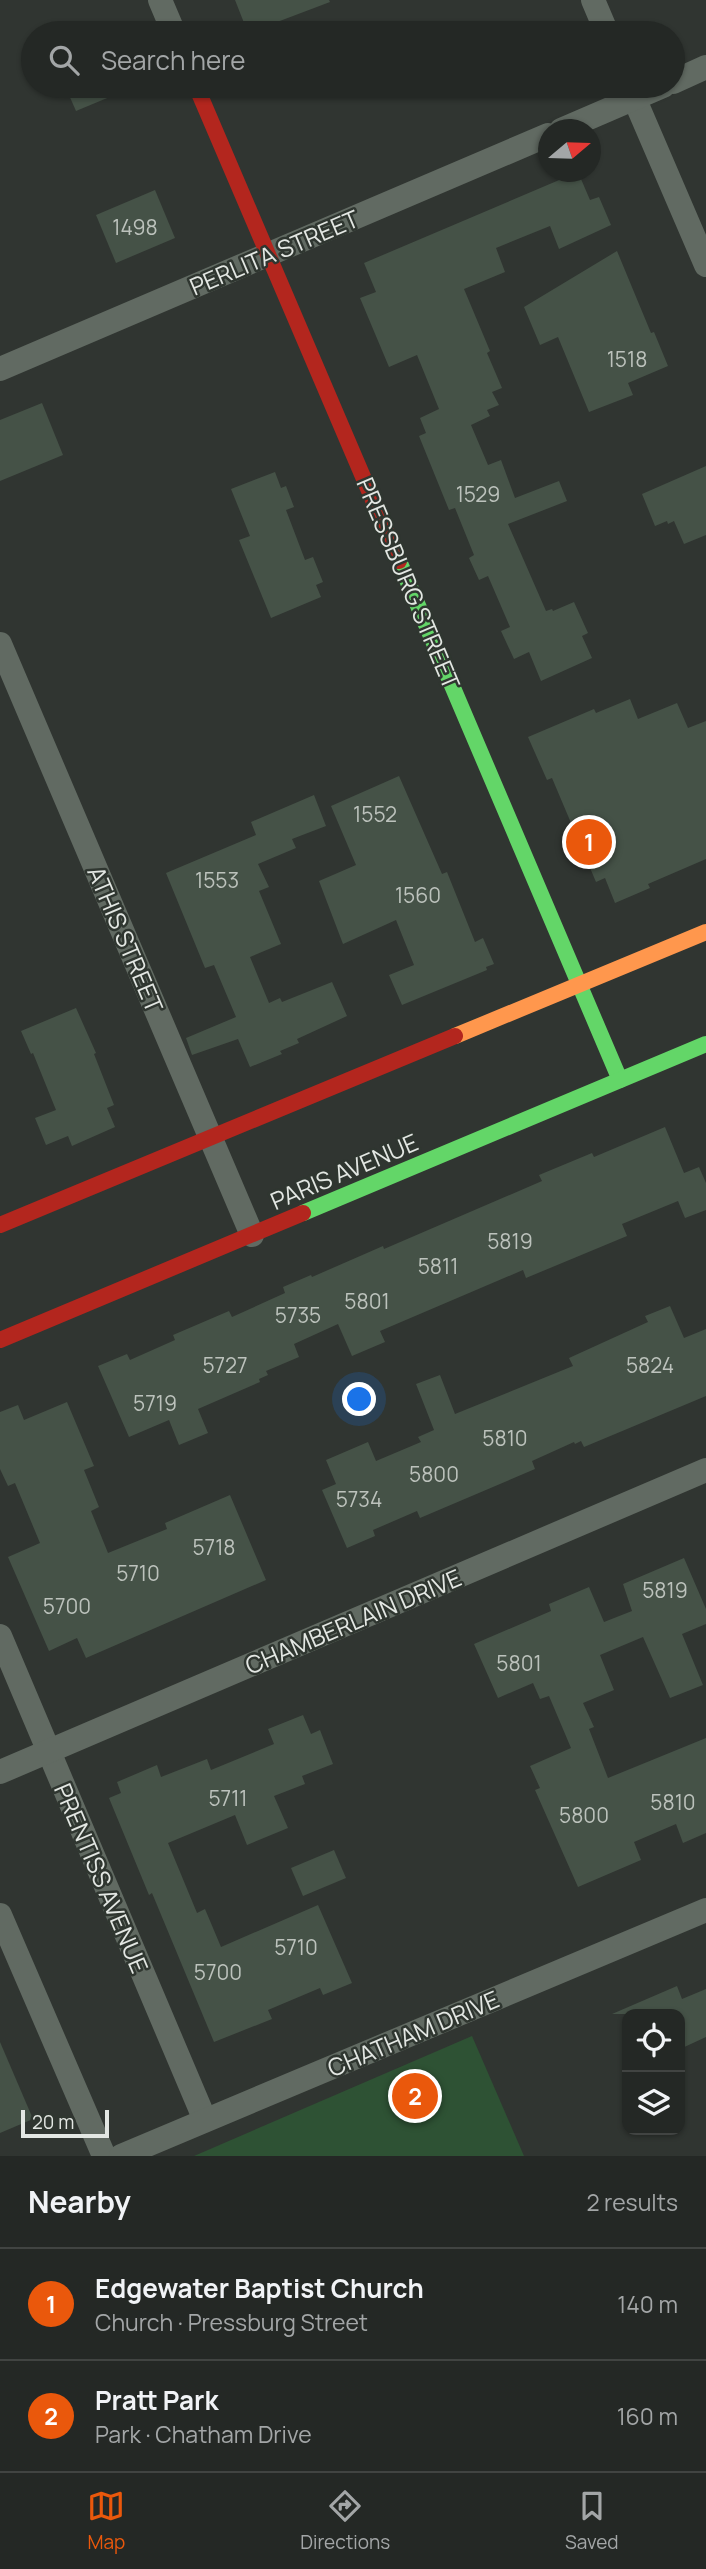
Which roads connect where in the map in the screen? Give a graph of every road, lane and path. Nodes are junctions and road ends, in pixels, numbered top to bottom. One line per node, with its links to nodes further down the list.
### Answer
1 (160, 0): 3 (street)
2 (593, 0): 4 (street)
3 (169, 21)
4 (602, 21)
5 (706, 67): 6 (street)
6 (685, 77)
7 (202, 98): 12 (street, PRESSBURG STREET)
8 (621, 98): 10 (street)
9 (635, 98): 13 (street)
10 (582, 119)
11 (538, 139): 12 (street, PERLITA STREET)
12 (269, 254): 14 (street, PERLITA STREET); 17 (street, PRESSBURG STREET)
13 (706, 265)
14 (0, 369)
15 (0, 644): 20 (street, ATHIS STREET)
16 (706, 932): 17 (street)
17 (580, 985): 19 (street, PRESSBURG STREET); 20 (street)
18 (706, 1044): 19 (street, PARIS AVENUE)
19 (620, 1080): 22 (street, PARIS AVENUE)
20 (210, 1137): 21 (street); 22 (street, ATHIS STREET)
21 (0, 1225)
22 (252, 1235): 23 (street, PARIS AVENUE)
23 (0, 1340)
24 (706, 1470): 26 (street, CHAMBERLAIN DRIVE)
25 (0, 1636): 26 (street, PRENTISS AVENUE)
26 (48, 1751): 27 (street, CHAMBERLAIN DRIVE); 30 (street, PRENTISS AVENUE)
27 (0, 1772)
28 (706, 1910): 30 (street, CHATHAM DRIVE)
29 (0, 1915): 31 (street)
30 (205, 2120): 32 (street, CHATHAM DRIVE)
31 (104, 2156)
32 (121, 2156)

